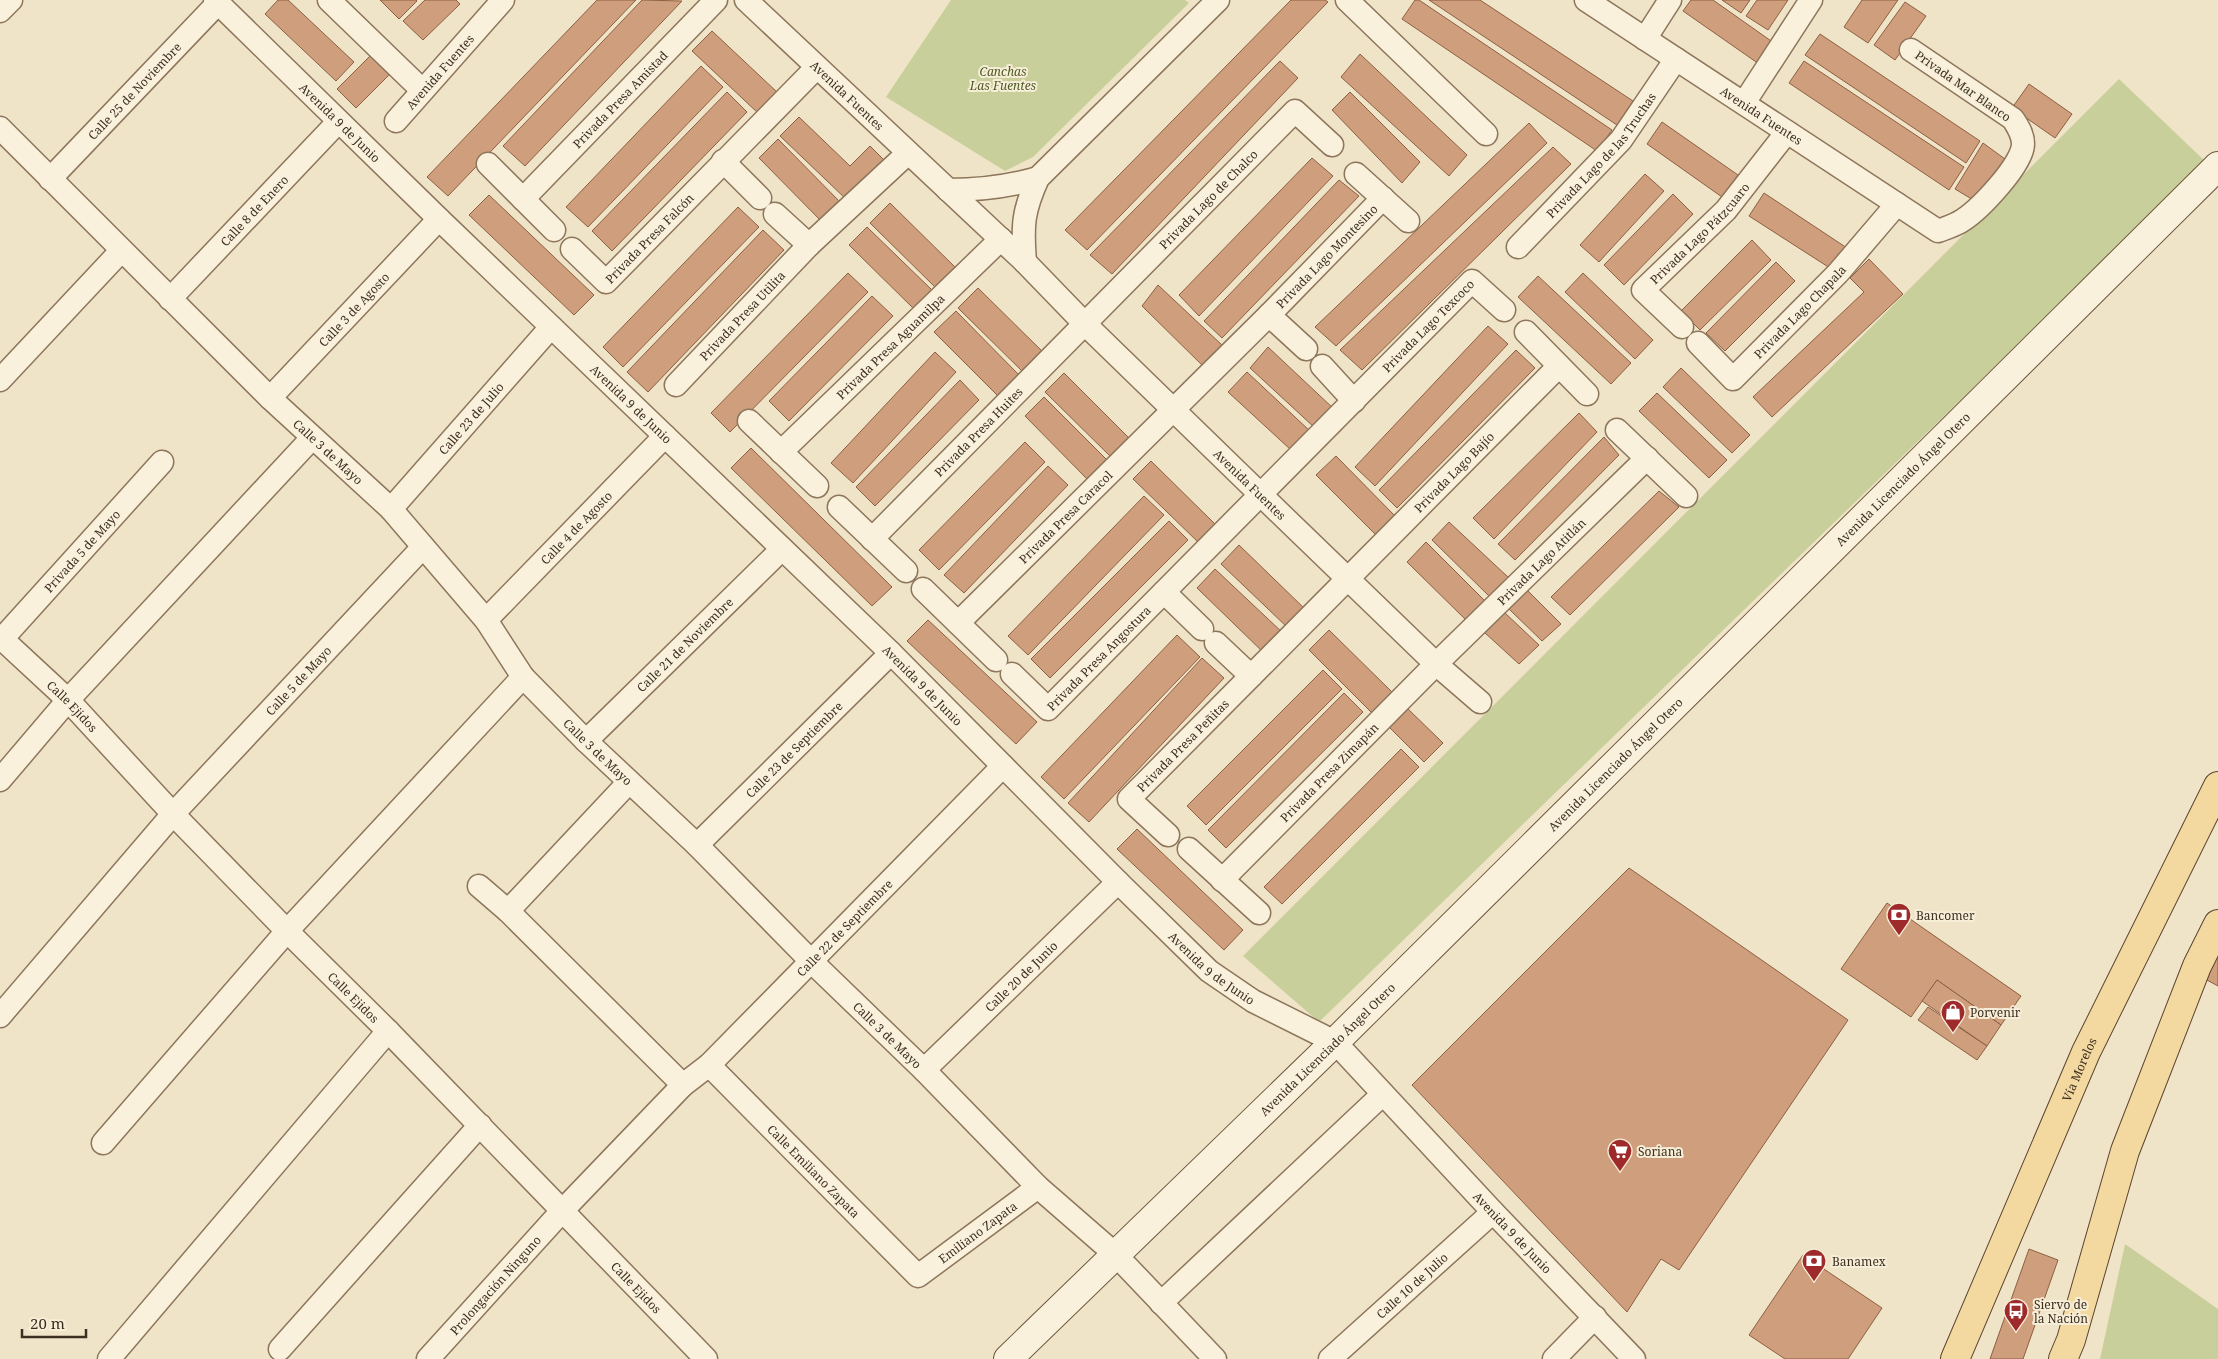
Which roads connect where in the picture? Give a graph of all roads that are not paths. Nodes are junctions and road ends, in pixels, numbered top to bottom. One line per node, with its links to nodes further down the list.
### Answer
1 (11, 0): 12 (street)
2 (329, 0): 17 (street)
3 (503, 0): 17 (street, Avenida Fuentes)
4 (716, 0): 35 (street, Privada Presa Amistad)
5 (746, 0): 16 (street, Avenida Fuentes)
6 (1218, 0): 30 (street)
7 (1347, 0): 23 (street)
8 (1586, 0): 13 (street, Avenida Fuentes)
9 (1670, 0): 13 (street)
10 (1811, 0): 18 (street)
11 (217, 1): 20 (street, Avenida 9 de Junio); 31 (street, Calle 25 de Noviembre)
12 (0, 11)
13 (1645, 39): 15 (street, Avenida Fuentes)
14 (1911, 50): 41 (street, Privada Mar Blanco)
15 (1676, 59): 18 (street, Avenida Fuentes); 44 (street, Privada Lago de las Truchas)
16 (817, 67): 25 (street, Avenida Fuentes); 26 (street, Privada Presa Falcón)
17 (422, 90): 19 (street, Avenida Fuentes)
18 (1744, 102): 22 (street, Avenida Fuentes)
19 (396, 121)
20 (338, 122): 38 (street, Avenida 9 de Junio); 48 (street, Calle 8 de Enero)
21 (0, 128): 31 (street, Calle 3 de Mayo)
22 (1787, 132): 36 (street, Avenida Fuentes); 54 (street, Privada Lago Pátzcuaro)
23 (1486, 134)
24 (1332, 145): 51 (street, Privada Lago de Chalco)
25 (908, 153): 32 (street, Avenida Fuentes); 43 (street, Privada Presa Utilita)
26 (723, 161): 33 (street); 45 (street, Privada Presa Falcón)
27 (488, 164): 35 (street)
28 (2218, 166): 111 (main road, Avenida Licenciado Ángel Otero)
29 (1356, 174): 34 (street, Privada Lago Montesino)
30 (1038, 178): 32 (street); 47 (street)
31 (50, 179): 46 (street, Calle 3 de Mayo)
32 (948, 190): 42 (street, Avenida Fuentes)
33 (760, 198)
34 (1383, 198): 39 (street, Privada Lago Montesino); 50 (street, Privada Lago Montesino)
35 (523, 199): 40 (street)
36 (1897, 204): 41 (street, Avenida Fuentes); 54 (street, Privada Lago Chapala)
37 (775, 214): 43 (street)
38 (439, 219): 52 (street, Avenida 9 de Junio); 61 (street, Calle 3 de Agosto)
39 (1408, 221)
40 (554, 230)
41 (1938, 231)
42 (1001, 239): 47 (street, Avenida Fuentes); 68 (street, Privada Presa Aguamilpa)
43 (809, 245): 59 (street, Privada Presa Utilita)
44 (1518, 247)
45 (572, 249)
46 (122, 250): 48 (street, Calle 3 de Mayo); 58 (street)
47 (1025, 262): 51 (street, Avenida Fuentes)
48 (170, 299): 61 (street, Calle 3 de Mayo)
49 (1504, 310): 62 (street, Privada Lago Texcoco)
50 (1269, 315): 55 (street, Privada Lago Montesino); 63 (street, Privada Lago Montesino)
51 (1085, 324): 63 (street, Avenida Fuentes); 76 (street, Privada Presa Huites)
52 (551, 327): 66 (street, Avenida 9 de Junio); 75 (street, Calle 23 de Julio)
53 (1526, 332): 57 (street)
54 (1690, 335)
55 (1306, 349)
56 (1322, 366): 62 (street)
57 (1559, 366): 60 (street); 80 (street, Privada Lago Bajío)
58 (0, 380)
59 (676, 385)
60 (1587, 394)
61 (270, 398): 67 (street, Calle 3 de Mayo)
62 (1354, 401): 72 (street, Privada Lago Texcoco)
63 (1174, 411): 72 (street, Avenida Fuentes); 84 (street, Privada Presa Caracol)
64 (749, 421): 68 (street)
65 (1618, 430): 69 (street)
66 (665, 436): 78 (street, Avenida 9 de Junio); 83 (street, Calle 4 de Agosto)
67 (312, 438): 75 (street, Calle 3 de Mayo); 90 (street)
68 (781, 452): 71 (street)
69 (1647, 458): 73 (street); 87 (street, Privada Lago Atitlán)
70 (162, 462): 85 (street, Privada 5 de Mayo)
71 (817, 486)
72 (1260, 494): 80 (street, Avenida Fuentes); 82 (street, Privada Presa Angostura)
73 (1686, 496)
74 (839, 507): 76 (street)
75 (391, 509): 77 (street, Calle 3 de Mayo)
76 (872, 539): 79 (street)
77 (423, 547): 83 (street, Calle 3 de Mayo); 97 (street, Calle 5 de Mayo)
78 (782, 549): 86 (street, Avenida 9 de Junio); 92 (street, Calle 21 de Noviembre)
79 (906, 571)
80 (1348, 580): 87 (street, Avenida Fuentes); 89 (street, Privada Presa Peñitas)
81 (923, 589): 84 (street)
82 (1164, 592): 84 (street, Privada Presa Angostura); 89 (street)
83 (486, 620): 88 (street, Calle 3 de Mayo)
84 (958, 623)
85 (1, 638): 90 (street, Calle Ejidos)
86 (891, 654): 93 (street, Avenida 9 de Junio); 99 (street, Calle 23 de Septiembre)
87 (1436, 664): 91 (street, Avenida Fuentes); 101 (street, Privada Presa Zimapán)
88 (524, 676): 92 (street, Calle 3 de Mayo); 107 (street)
89 (1251, 676): 98 (street, Privada Presa Peñitas)
90 (68, 700): 94 (street); 97 (street, Calle Ejidos)
91 (1480, 702)
92 (586, 741): 95 (street, Calle 3 de Mayo)
93 (1003, 766): 102 (street, Avenida 9 de Junio); 108 (street, Calle 22 de Septiembre)
94 (0, 780)
95 (629, 782): 99 (street, Calle 3 de Mayo); 104 (street)
96 (2218, 786): 134 (main road, Vía Morelos)
97 (173, 814): 107 (street, Calle Ejidos); 109 (street, Calle 5 de Mayo)
98 (1168, 834)
99 (697, 845): 108 (street, Calle 3 de Mayo)
100 (1189, 849): 101 (street)
101 (1222, 880): 105 (street)
102 (1118, 882): 111 (street, Avenida 9 de Junio); 113 (street, Calle 20 de Junio)
103 (479, 886): 104 (street)
104 (508, 911): 114 (street)
105 (1259, 913)
106 (2218, 924): 135 (main road)
107 (287, 931): 110 (street, Calle Ejidos); 117 (street)
108 (811, 961): 112 (street, Calle 22 de Septiembre); 113 (street, Calle 3 de Mayo)
109 (0, 1016)
110 (388, 1031): 116 (street, Calle Ejidos); 126 (street)
111 (1335, 1042): 115 (street, Avenida 9 de Junio); 121 (main road, Avenida Licenciado Ángel Otero)
112 (709, 1065): 114 (street, Calle 22 de Septiembre); 122 (street, Calle Emiliano Zapata)
113 (924, 1070): 118 (street, Calle 3 de Mayo)
114 (683, 1085): 119 (street, Calle 22 de Septiembre)
115 (1383, 1094): 120 (street, Avenida 9 de Junio); 123 (street)
116 (480, 1125): 119 (street, Calle Ejidos); 125 (street)
117 (103, 1142)
118 (1038, 1187): 121 (street, Calle 3 de Mayo); 122 (street, Emiliano Zapata)
119 (562, 1211): 127 (street, Prolongación Ninguno); 128 (street, Calle Ejidos)
120 (1493, 1212): 124 (street, Avenida 9 de Junio); 131 (street, Calle 10 de Julio)
121 (1116, 1254): 123 (street, Calle 3 de Mayo); 129 (main road, Avenida Licenciado Ángel Otero)
122 (918, 1276)
123 (1162, 1303): 130 (street, Calle 3 de Mayo)
124 (1595, 1318): 132 (street); 133 (street, Avenida 9 de Junio)
125 (280, 1349)
126 (109, 1359)
127 (428, 1359)
128 (706, 1359)
129 (1008, 1359)
130 (1214, 1359)
131 (1330, 1359)
132 (1554, 1359)
133 (1634, 1359)
134 (1956, 1359)
135 (2063, 1359)

